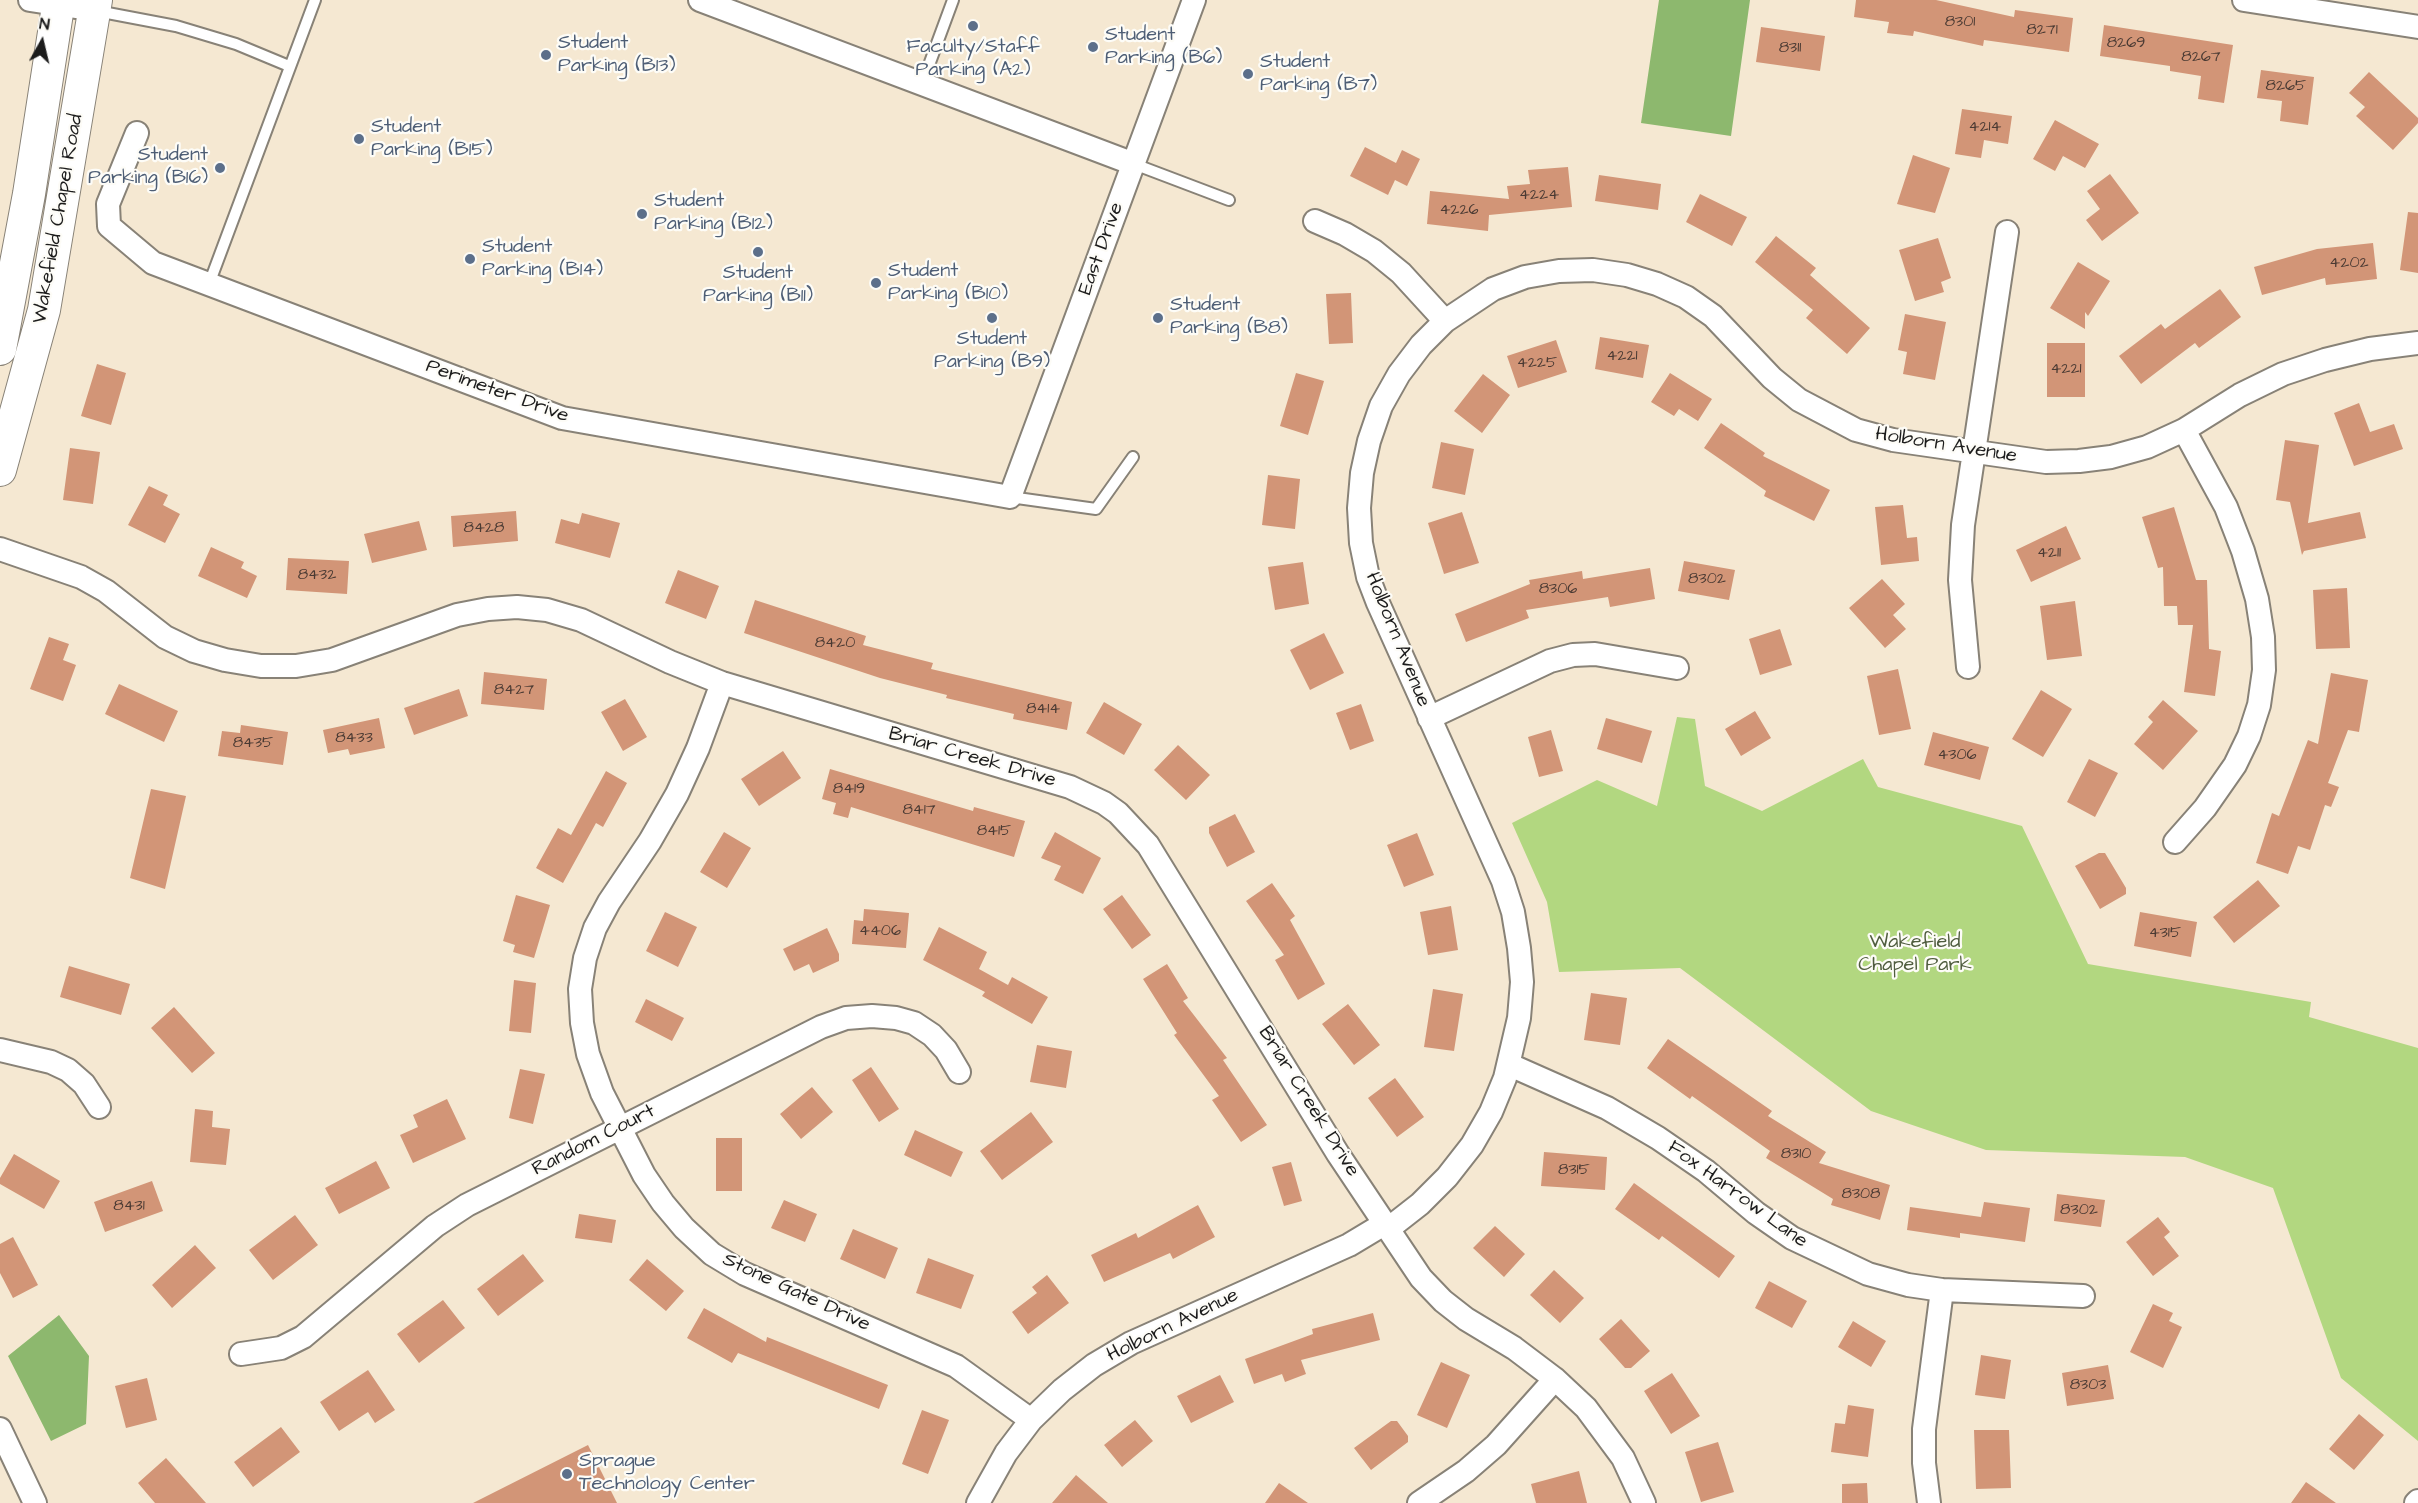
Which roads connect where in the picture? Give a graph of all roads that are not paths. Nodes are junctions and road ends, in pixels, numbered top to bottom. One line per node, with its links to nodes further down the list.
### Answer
1 (315, 0): 9 (lane)
2 (700, 0): 10 (street)
3 (953, 0): 10 (lane)
4 (1194, 0): 12 (street, East Drive)
5 (2244, 0): 8 (street)
6 (49, 1): 7 (street); 19 (main road, Wakefield Chapel Road)
7 (96, 5): 9 (lane); 23 (main road, Wakefield Chapel Road)
8 (2418, 27)
9 (289, 66): 16 (lane)
10 (922, 84): 12 (street)
11 (137, 133): 16 (street, Perimeter Drive)
12 (1134, 164): 13 (lane); 24 (street, East Drive)
13 (1229, 200)
14 (1315, 221): 17 (street)
15 (2007, 232): 21 (street)
16 (209, 284): 24 (street, Perimeter Drive)
17 (1445, 321): 21 (street, Holborn Avenue); 29 (street, Holborn Avenue)
18 (2418, 343): 20 (street, Holborn Avenue)
19 (0, 349)
20 (2184, 430): 21 (street, Holborn Avenue); 30 (street)
21 (1973, 452): 27 (street)
22 (1133, 457): 24 (lane)
23 (0, 470)
24 (1010, 497)
25 (0, 549): 28 (street, Briar Creek Drive)
26 (1677, 668): 29 (street)
27 (1968, 668)
28 (722, 683): 35 (street, Stone Gate Drive); 36 (street, Briar Creek Drive)
29 (1429, 718): 32 (street, Holborn Avenue)
30 (2175, 842)
31 (0, 1050): 34 (street)
32 (1510, 1065): 36 (street, Holborn Avenue); 37 (street, Fox Harrow Lane)
33 (959, 1072): 35 (street, Random Court)
34 (99, 1107)
35 (620, 1128): 39 (street, Random Court); 41 (street, Stone Gate Drive)
36 (1386, 1226): 40 (street, Briar Creek Drive); 41 (street, Holborn Avenue)
37 (1942, 1290): 38 (street, Fox Harrow Lane); 47 (street)
38 (2083, 1296)
39 (241, 1354)
40 (1555, 1379): 45 (street); 46 (street, Briar Creek Drive)
41 (1031, 1420): 44 (street, Holborn Avenue)
42 (0, 1429): 43 (street)
43 (35, 1503)
44 (978, 1503)
45 (1419, 1503)
46 (1644, 1503)
47 (1929, 1503)

